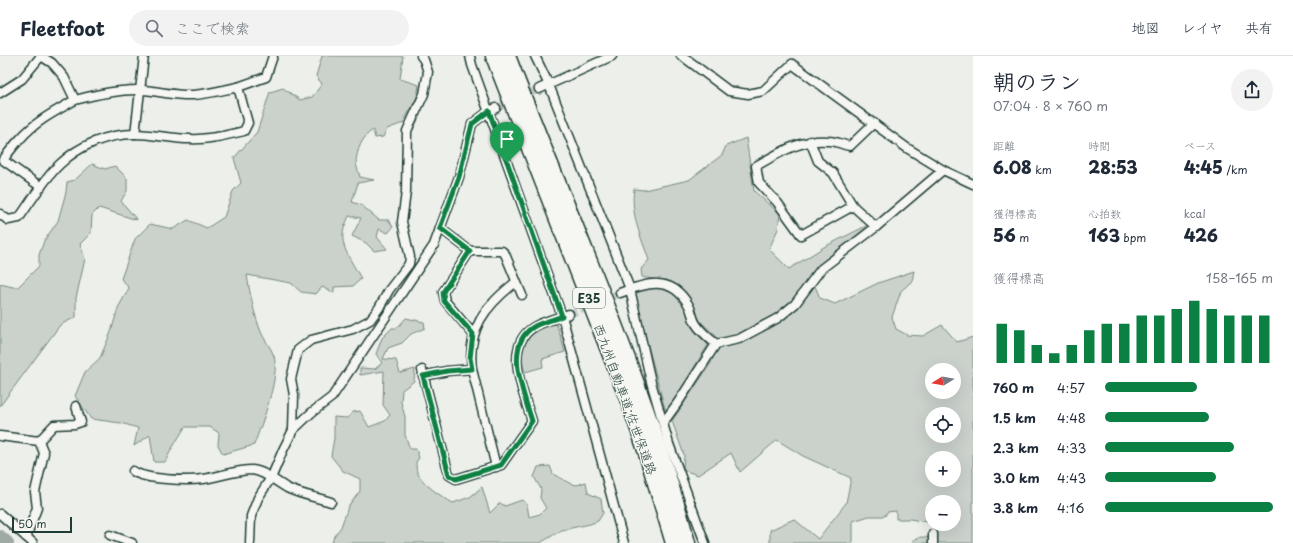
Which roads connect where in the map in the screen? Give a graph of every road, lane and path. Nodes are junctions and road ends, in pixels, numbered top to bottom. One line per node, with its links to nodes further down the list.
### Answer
1 (41, 56): 15 (street); 16 (street)
2 (144, 56): 14 (street)
3 (273, 56): 12 (street)
4 (421, 56): 40 (street)
5 (470, 56): 17 (street)
6 (494, 56): 55 (highway, 西九州自動車道;佐世保道路 / E35)
7 (507, 56): 56 (highway, 西九州自動車道;佐世保道路 / E35)
8 (535, 56): 11 (street)
9 (612, 56): 11 (street)
10 (681, 56): 18 (street)
11 (549, 85): 13 (street); 31 (street)
12 (238, 87): 14 (street); 19 (street)
13 (539, 89)
14 (140, 90): 16 (street); 19 (street)
15 (0, 94)
16 (75, 100): 21 (street)
17 (493, 110): 28 (street); 34 (street)
18 (874, 123): 20 (street); 22 (street)
19 (135, 134): 24 (street)
20 (810, 141): 25 (street); 25 (street)
21 (1, 159): 24 (street)
22 (943, 170): 23 (street); 27 (street)
23 (973, 184)
24 (41, 187): 26 (street)
25 (853, 206): 27 (street)
26 (0, 214)
27 (876, 227): 36 (street)
28 (440, 228): 29 (street); 40 (street)
29 (470, 251): 30 (street); 35 (street)
30 (516, 282): 33 (street); 35 (street)
31 (630, 289): 32 (street); 36 (street); 39 (street)
32 (620, 293)
33 (522, 295)
34 (565, 315): 43 (street); 54 (street)
35 (473, 334): 37 (street)
36 (716, 344): 39 (street)
37 (472, 369): 43 (street); 43 (street)
38 (76, 406): 42 (street)
39 (663, 423): 57 (street)
40 (293, 430): 45 (street)
41 (0, 436): 42 (street)
42 (39, 442): 50 (street)
43 (496, 467)
44 (133, 471): 45 (street)
45 (271, 478): 46 (street); 53 (street)
46 (331, 502)
47 (0, 514): 50 (street)
48 (933, 534): 58 (street)
49 (110, 535): 52 (street)
50 (26, 537): 51 (street)
51 (33, 543)
52 (132, 543)
53 (250, 543)
54 (624, 543)
55 (674, 543)
56 (687, 543)
57 (705, 543)
58 (933, 543)

